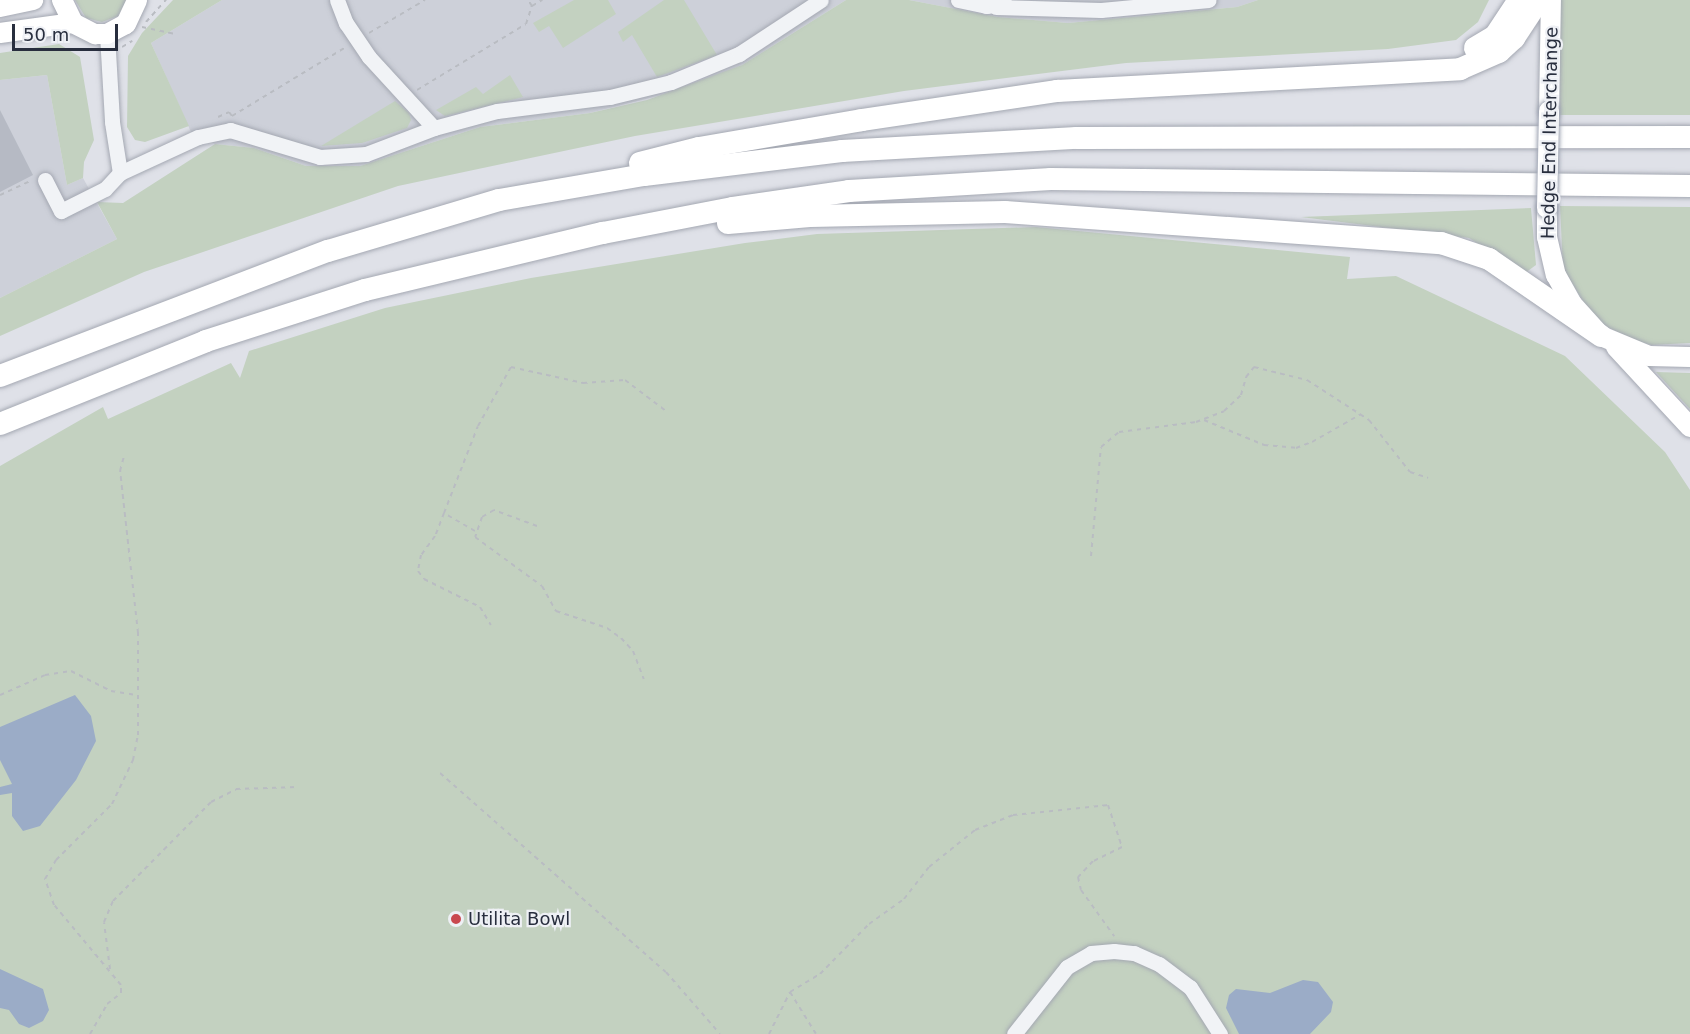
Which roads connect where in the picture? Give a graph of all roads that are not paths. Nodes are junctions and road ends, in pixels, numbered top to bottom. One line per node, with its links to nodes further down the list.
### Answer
1 (33, 0): 13 (main road)
2 (62, 0): 15 (main road)
3 (337, 0): 19 (lane)
4 (821, 0): 19 (lane)
5 (958, 0): 12 (lane)
6 (1025, 0): 14 (lane)
7 (1209, 0): 14 (lane)
8 (1519, 0): 18 (highway)
9 (1539, 0): 18 (highway)
10 (1551, 0): 26 (main road, Hedge End Interchange, bridge)
11 (138, 1): 17 (main road)
12 (1003, 3): 14 (lane)
13 (0, 7)
14 (1065, 10)
15 (73, 23): 16 (main road); 17 (main road)
16 (0, 33)
17 (107, 34): 21 (lane)
18 (1415, 72): 24 (highway)
19 (434, 128): 21 (lane)
20 (1690, 137): 24 (highway)
21 (120, 173): 22 (lane)
22 (48, 186)
23 (1690, 186): 25 (highway)
24 (499, 200): 28 (highway)
25 (603, 233): 26 (highway); 29 (highway)
26 (1606, 339): 27 (main road, Hedge End Interchange); 30 (main road)
27 (1690, 357)
28 (0, 376)
29 (0, 424)
30 (1690, 427)
31 (1014, 1034): 32 (lane)
32 (1220, 1034)

